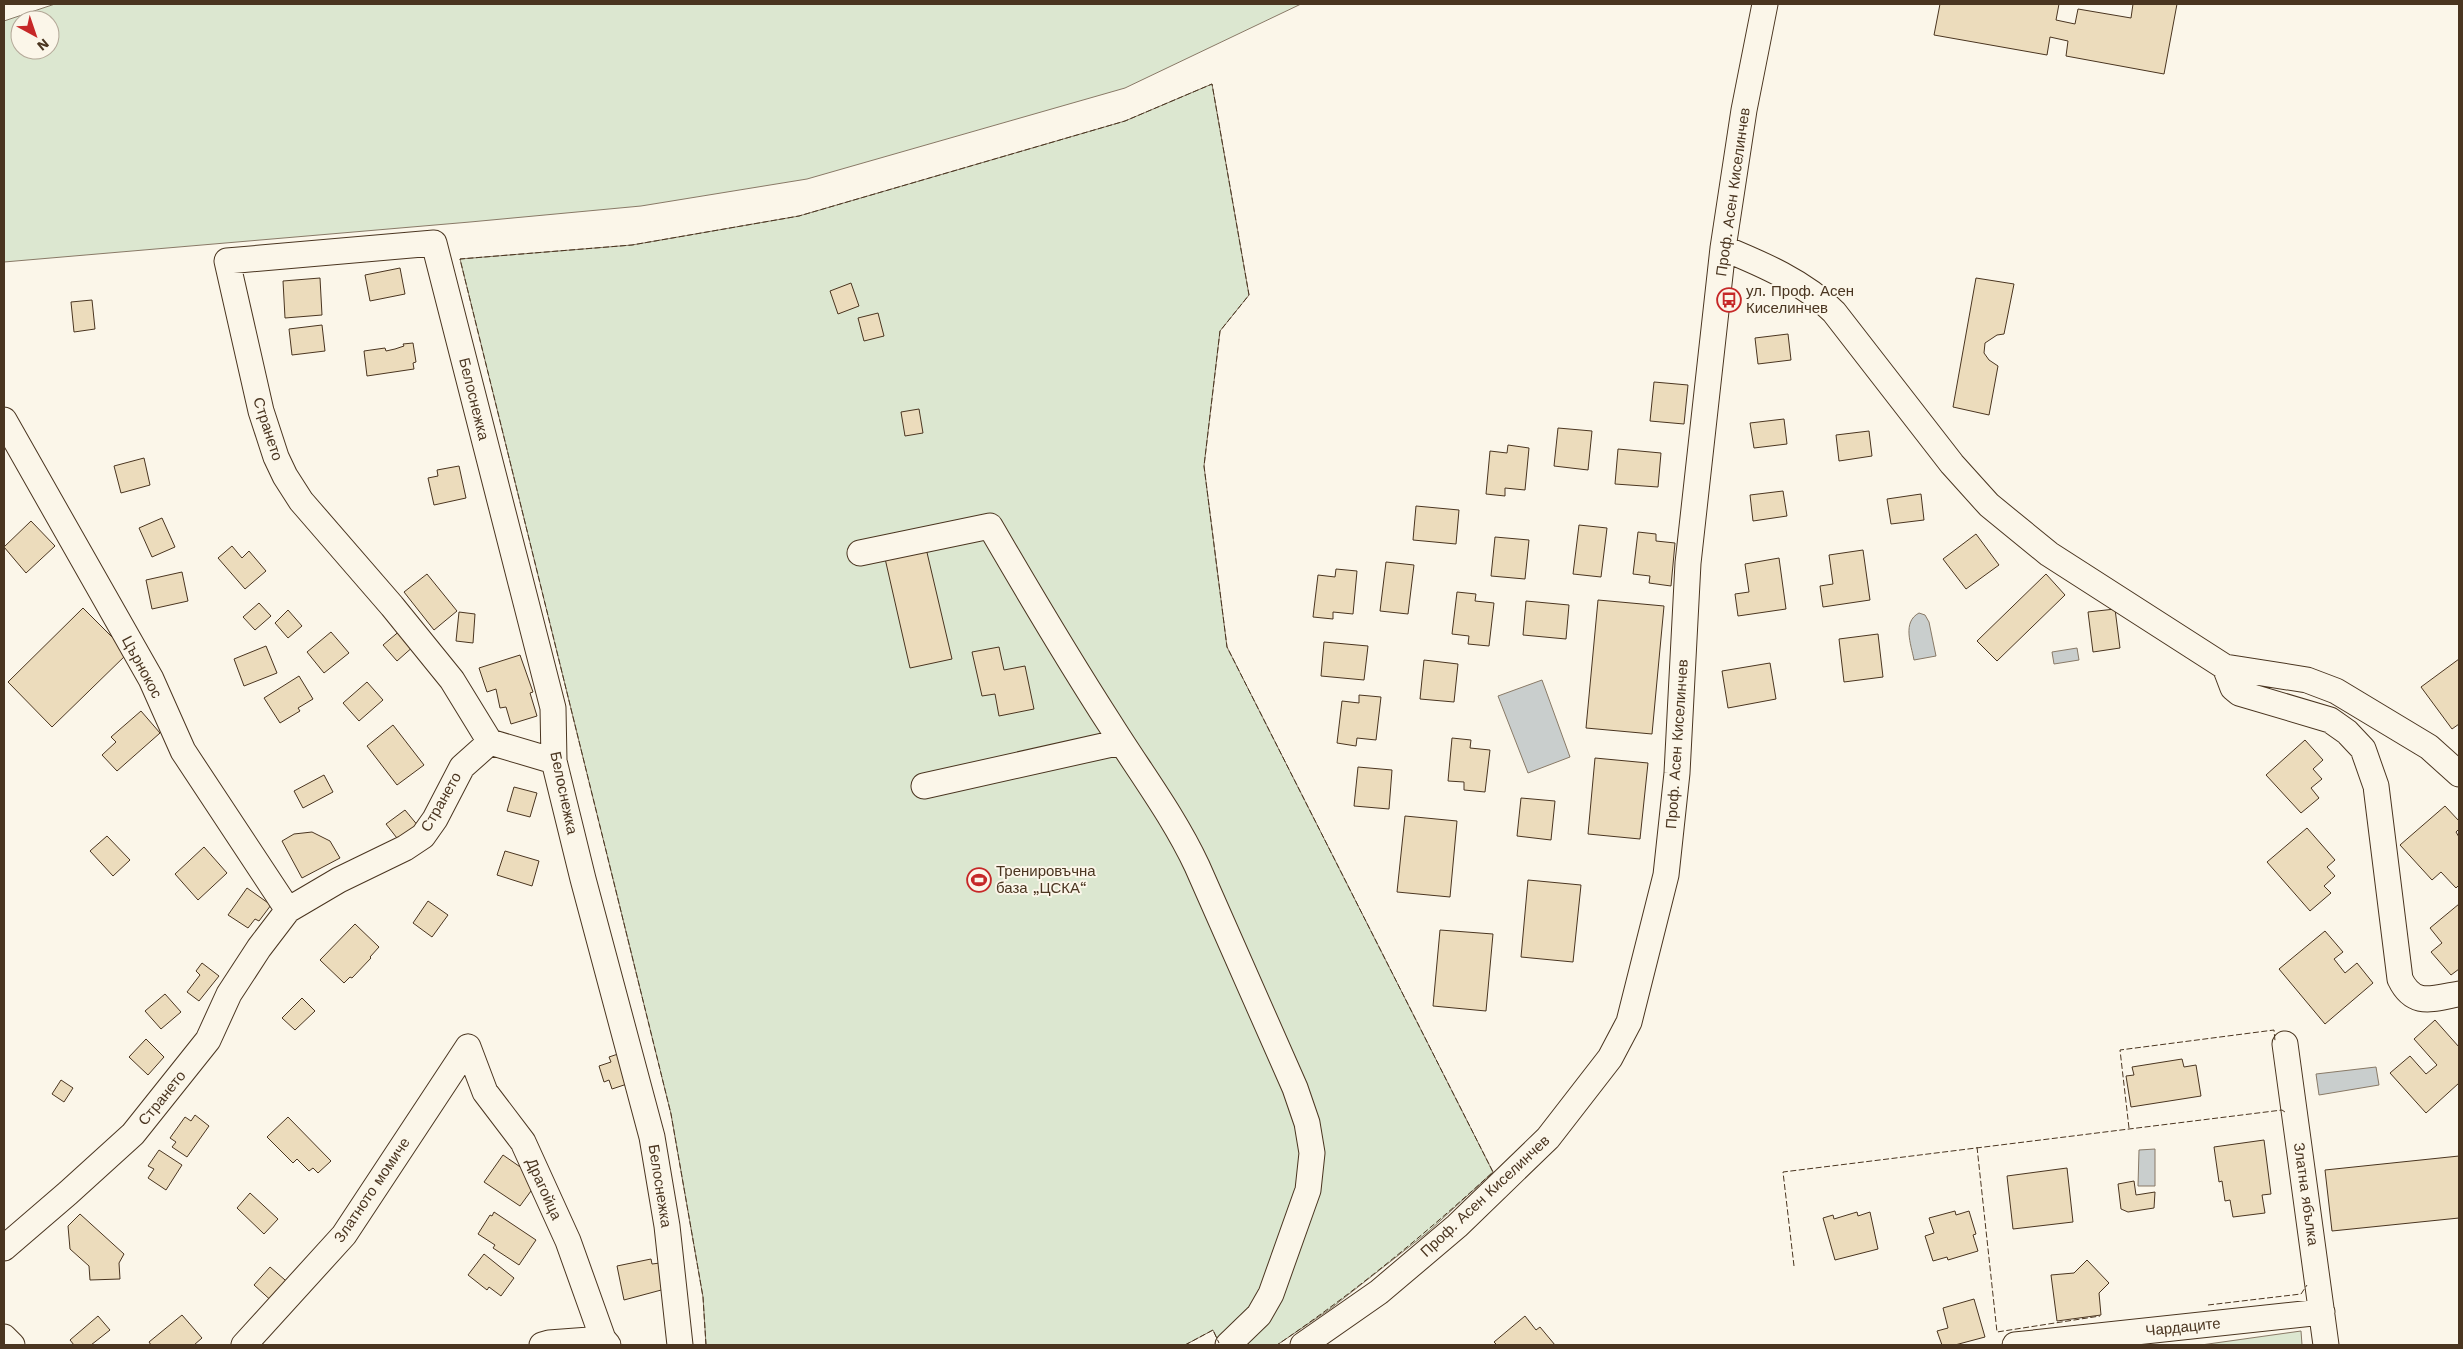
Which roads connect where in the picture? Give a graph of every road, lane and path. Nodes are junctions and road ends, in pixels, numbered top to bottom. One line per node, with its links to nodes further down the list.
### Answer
1 (1765, 4): 2 (street, Проф. Асен Киселинчев)
2 (1723, 248): 6 (street); 25 (street, Проф. Асен Киселинчев)
3 (227, 261): 7 (street, Странето); 9 (street, Белоснежка)
4 (4, 420): 12 (street, Църнокос)
5 (860, 553): 8 (street)
6 (2225, 667): 10 (street); 13 (street)
7 (490, 742): 9 (street); 12 (street, Странето)
8 (1121, 742): 11 (street); 24 (street)
9 (554, 761): 23 (street, Белоснежка)
10 (2459, 774)
11 (924, 786)
12 (288, 910): 16 (street, Странето)
13 (2459, 994)
14 (2285, 1044): 17 (street, Златна ябълка)
15 (468, 1047): 19 (street, Драгойца); 21 (street, Златното момиче)
16 (4, 1248)
17 (2322, 1312): 26 (street, Чардаците); 27 (street, Златна ябълка)
18 (4, 1338): 20 (street)
19 (605, 1342): 22 (street)
20 (12, 1345)
21 (244, 1345)
22 (542, 1345)
23 (680, 1345)
24 (1228, 1345)
25 (1303, 1345)
26 (2015, 1345)
27 (2326, 1345)

